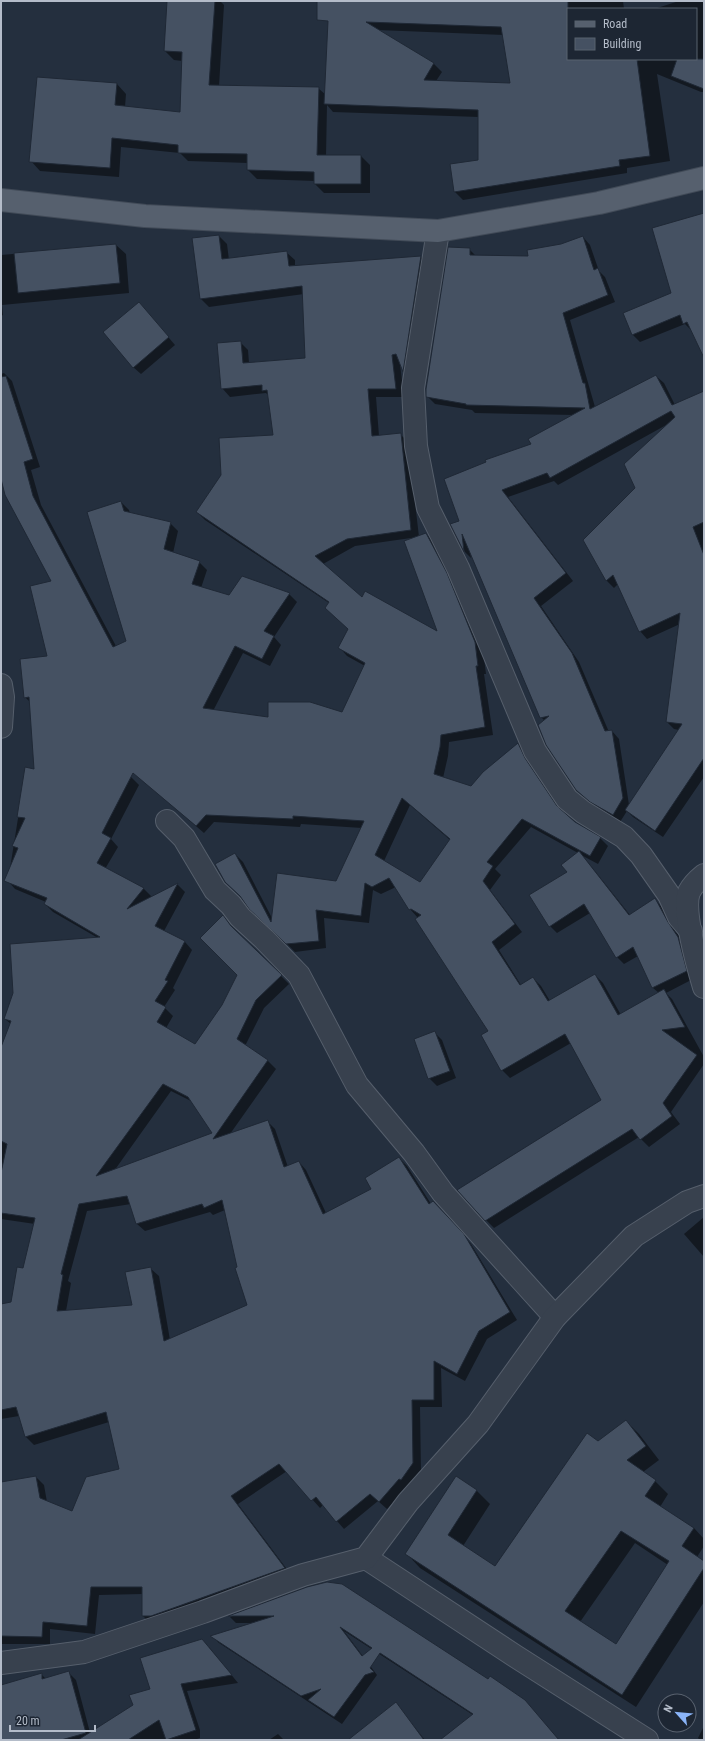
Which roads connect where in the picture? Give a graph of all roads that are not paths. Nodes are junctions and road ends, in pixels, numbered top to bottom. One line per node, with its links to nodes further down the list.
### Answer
1 (704, 178): 3 (main road)
2 (1, 200): 3 (main road)
3 (438, 230): 8 (street)
4 (1, 685): 5 (street)
5 (1, 727)
6 (167, 821): 11 (street)
7 (704, 876): 8 (street)
8 (691, 931): 9 (street)
9 (704, 987)
10 (704, 1196): 11 (street)
11 (555, 1316): 12 (street)
12 (366, 1558): 13 (street); 14 (street)
13 (1, 1663)
14 (647, 1740)

